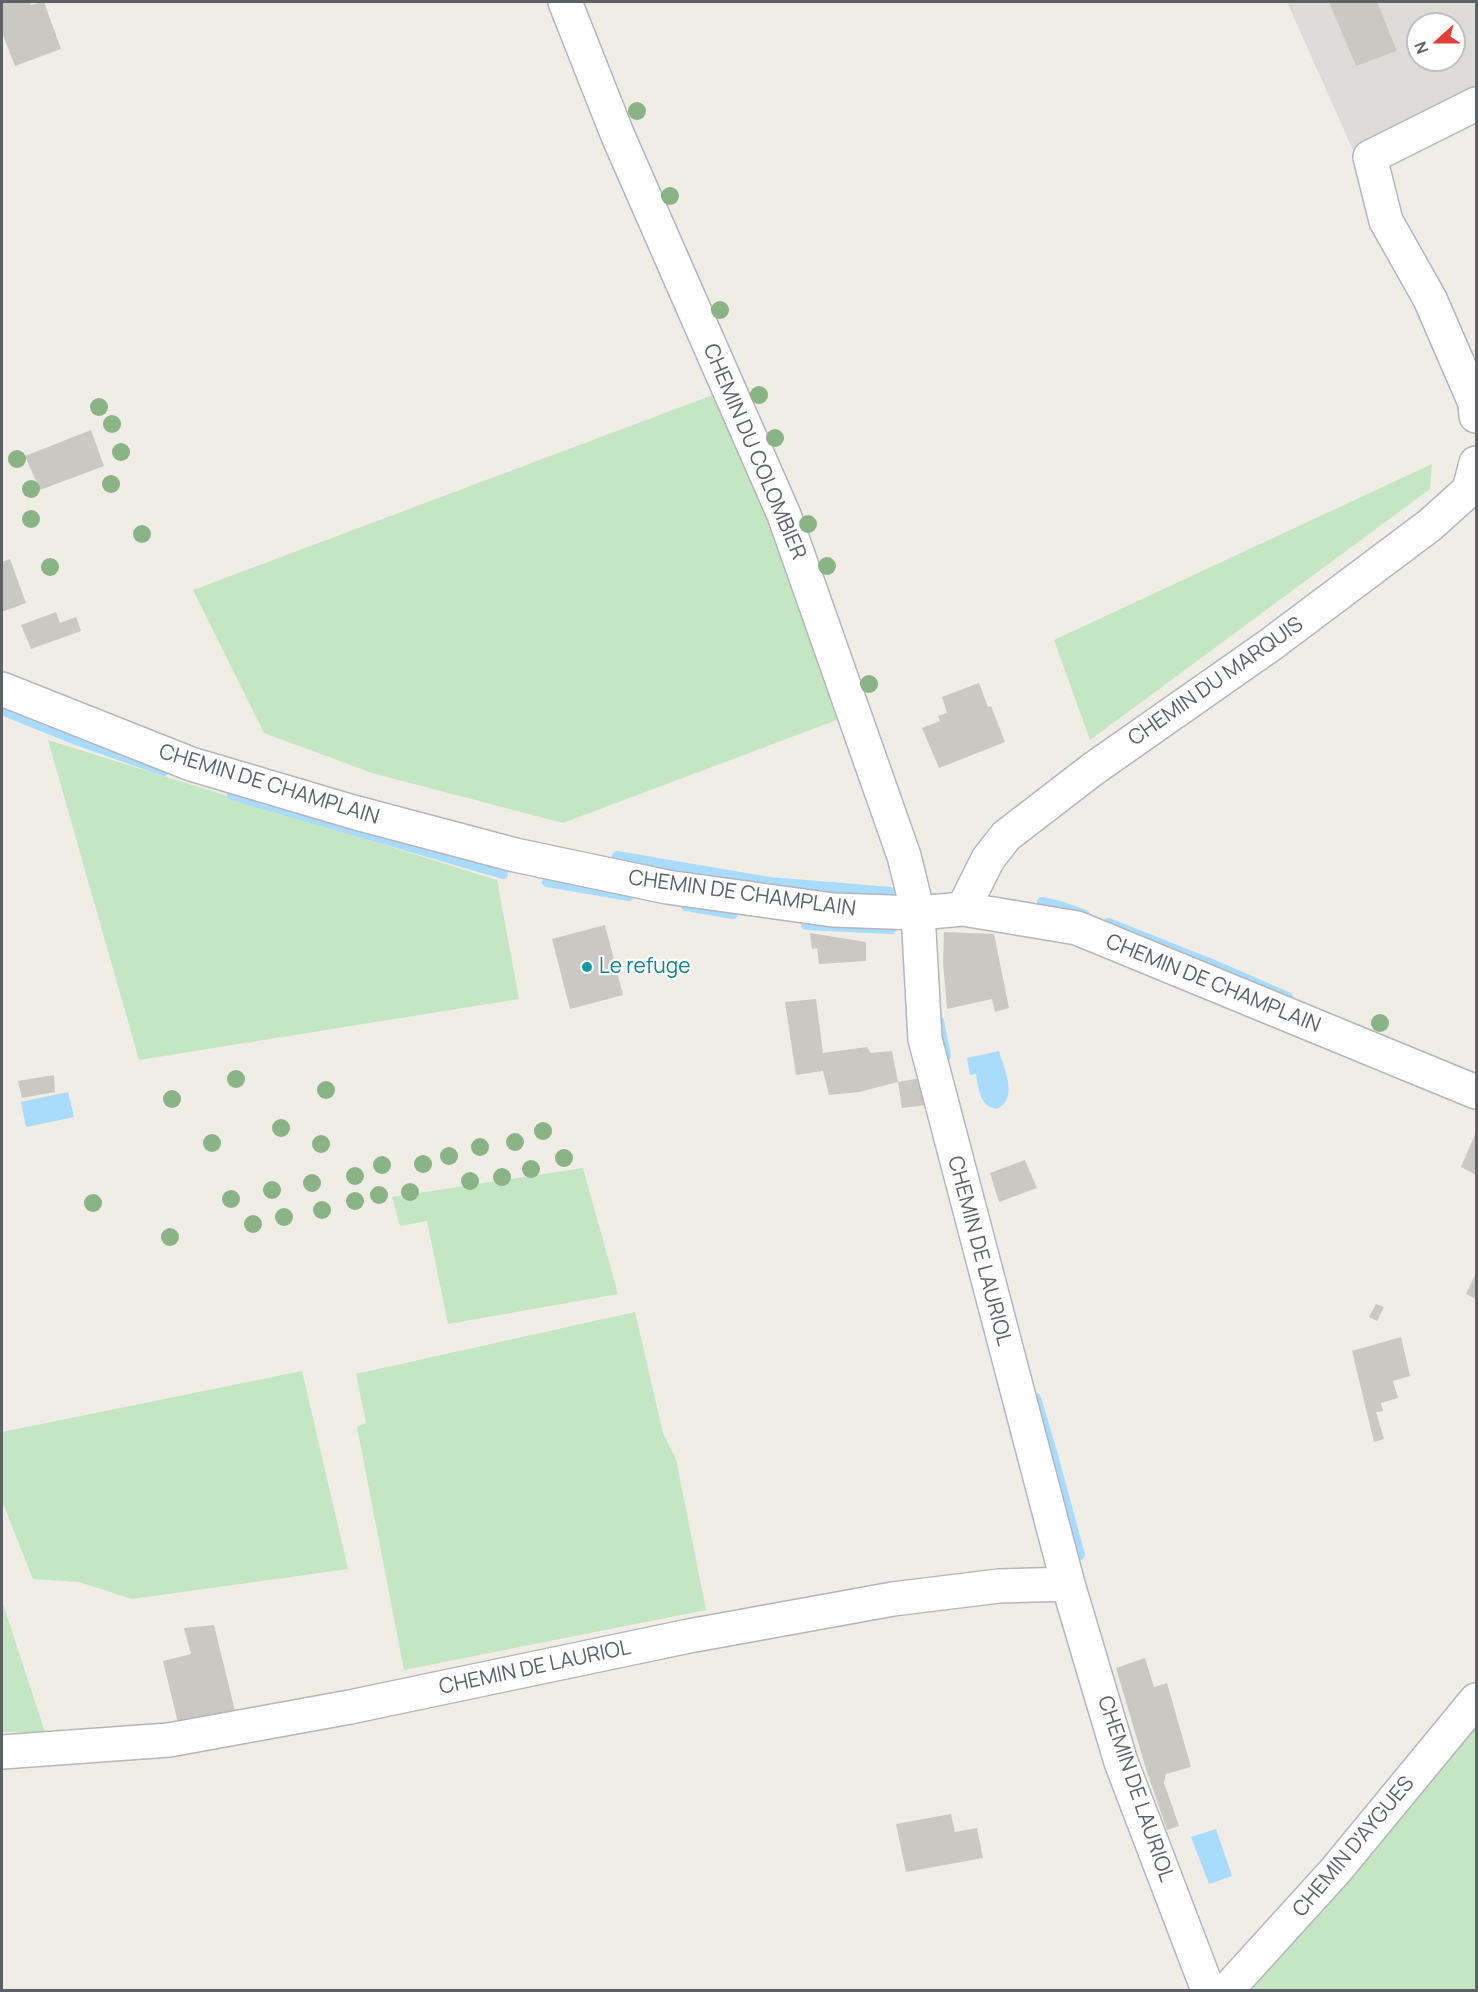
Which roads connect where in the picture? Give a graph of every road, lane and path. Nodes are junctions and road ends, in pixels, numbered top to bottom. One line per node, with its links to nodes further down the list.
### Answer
1 (565, 2): 7 (street, CHEMIN DU COLOMBIER)
2 (1476, 104): 3 (street)
3 (1476, 416)
4 (1476, 463): 6 (street, CHEMIN DU MARQUIS)
5 (2, 689): 7 (street, CHEMIN DE CHAMPLAIN)
6 (963, 909): 7 (street, CHEMIN DE CHAMPLAIN); 8 (street, CHEMIN DE CHAMPLAIN)
7 (918, 913): 9 (street, CHEMIN DE LAURIOL)
8 (1476, 1092)
9 (1068, 1584): 11 (street, CHEMIN DE LAURIOL); 12 (street, CHEMIN DE LAURIOL)
10 (1476, 1700): 13 (street, CHEMIN D'AYGUES)
11 (2, 1752)
12 (1208, 1990)
13 (1227, 1990)

